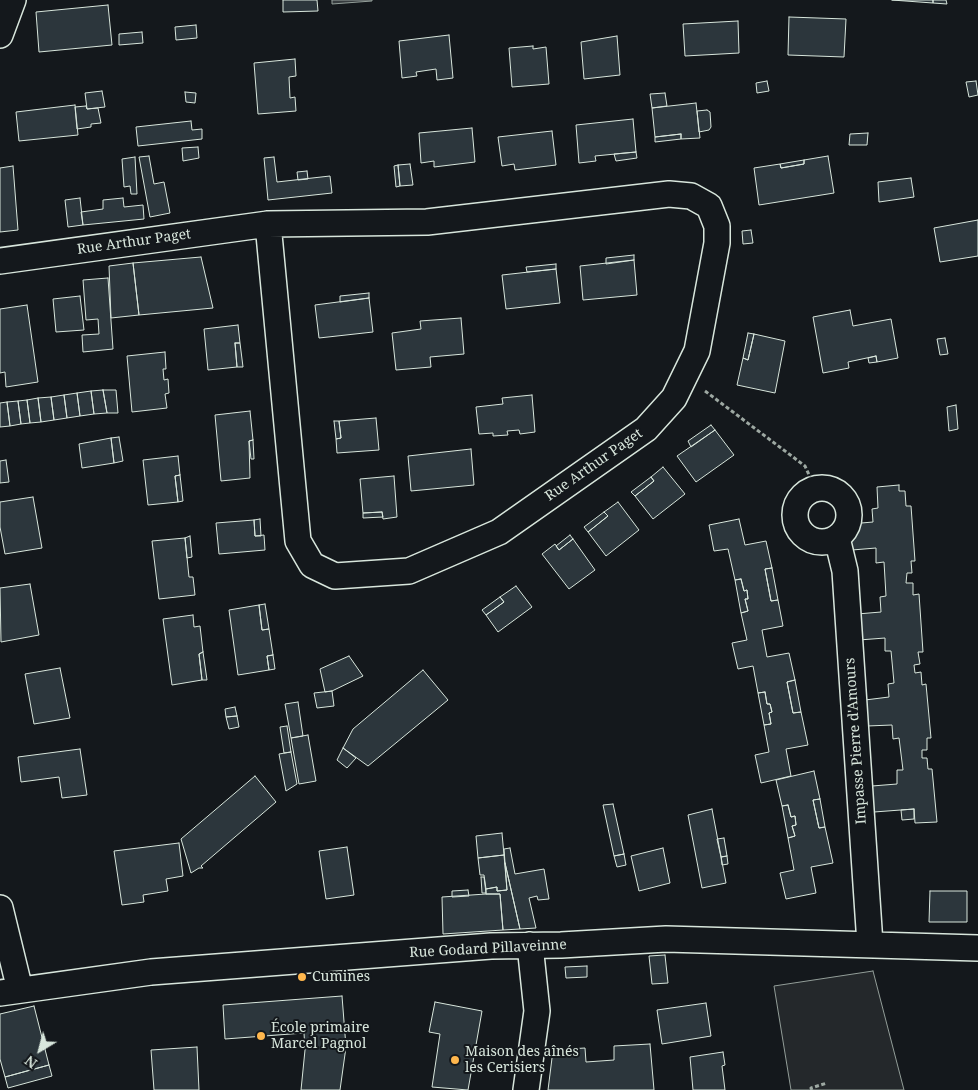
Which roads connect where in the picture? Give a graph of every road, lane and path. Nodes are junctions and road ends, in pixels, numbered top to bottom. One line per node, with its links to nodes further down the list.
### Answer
1 (13, 0): 2 (street)
2 (0, 35)
3 (268, 224): 4 (street, Rue Arthur Paget); 5 (street, Rue Arthur Paget); 5 (street, Rue Arthur Paget)
4 (0, 261)
5 (685, 376): 6 (path)
6 (816, 488): 7 (street); 7 (street)
7 (837, 538): 9 (street, Impasse Pierre d'Amours)
8 (0, 908): 12 (street)
9 (870, 944): 10 (street, Rue Godard Pillaveinne); 11 (street, Rue Godard Pillaveinne)
10 (530, 945): 12 (street, Rue Godard Pillaveinne); 14 (street)
11 (978, 948)
12 (10, 992)
13 (827, 1083): 15 (path)
14 (526, 1090)
15 (812, 1090)

